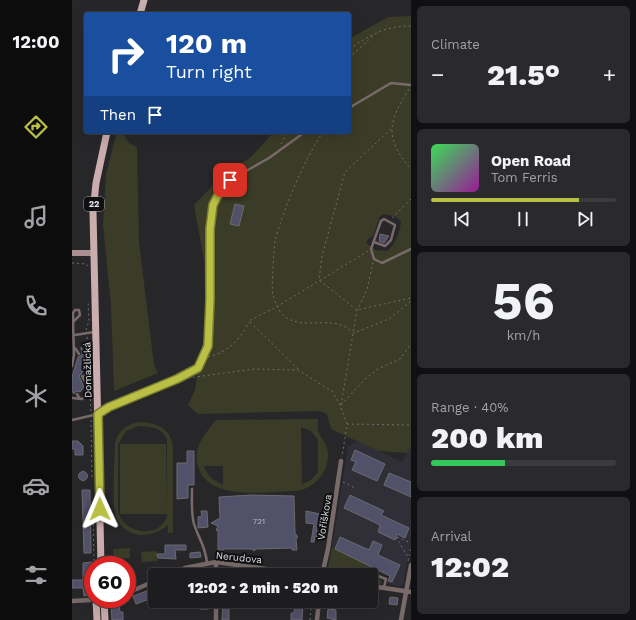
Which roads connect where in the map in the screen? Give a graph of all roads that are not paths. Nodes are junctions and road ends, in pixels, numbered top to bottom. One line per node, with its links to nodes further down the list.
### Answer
1 (144, 0): 2 (main road)
2 (141, 12)
3 (411, 85): 4 (lane)
4 (351, 107)
5 (107, 134): 9 (main road, 22)
6 (302, 134): 25 (lane)
7 (374, 242): 7 (lane); 8 (lane)
8 (411, 249)
9 (94, 252): 10 (main road); 12 (main road, Domažlická / 22)
10 (72, 253)
11 (74, 322): 11 (lane); 13 (lane)
12 (97, 332): 13 (lane); 25 (main road, Domažlická / 22)
13 (75, 335): 14 (lane)
14 (75, 347): 15 (lane); 16 (lane)
15 (79, 354)
16 (74, 355): 17 (lane); 18 (lane)
17 (77, 360)
18 (73, 361): 20 (lane); 21 (lane)
19 (85, 364): 24 (lane)
20 (72, 366)
21 (76, 366)
22 (77, 394): 24 (lane)
23 (72, 398): 24 (lane)
24 (80, 399)
25 (98, 414): 26 (lane); 29 (main road, Domažlická / 22)
26 (72, 420)
27 (342, 461): 36 (street, Voříškova)
28 (192, 489): 31 (lane)
29 (100, 556)
30 (216, 562): 31 (street, Nerudova); 34 (street); 35 (street, Nerudova)
31 (207, 564): 33 (street, Nerudova)
32 (409, 565): 42 (street)
33 (185, 568)
34 (216, 568)
35 (258, 568)
36 (324, 568)
37 (378, 576): 40 (lane)
38 (148, 584): 41 (street)
39 (378, 587): 40 (street)
40 (384, 588): 42 (street)
41 (136, 589)
42 (409, 592): 53 (street)
43 (84, 600): 44 (street)
44 (72, 601)
45 (95, 608): 49 (main road)
46 (104, 608): 50 (main road)
47 (216, 608): 51 (street)
48 (318, 608): 52 (street)
49 (97, 620)
50 (105, 620)
51 (216, 620)
52 (317, 620)
53 (401, 620)

